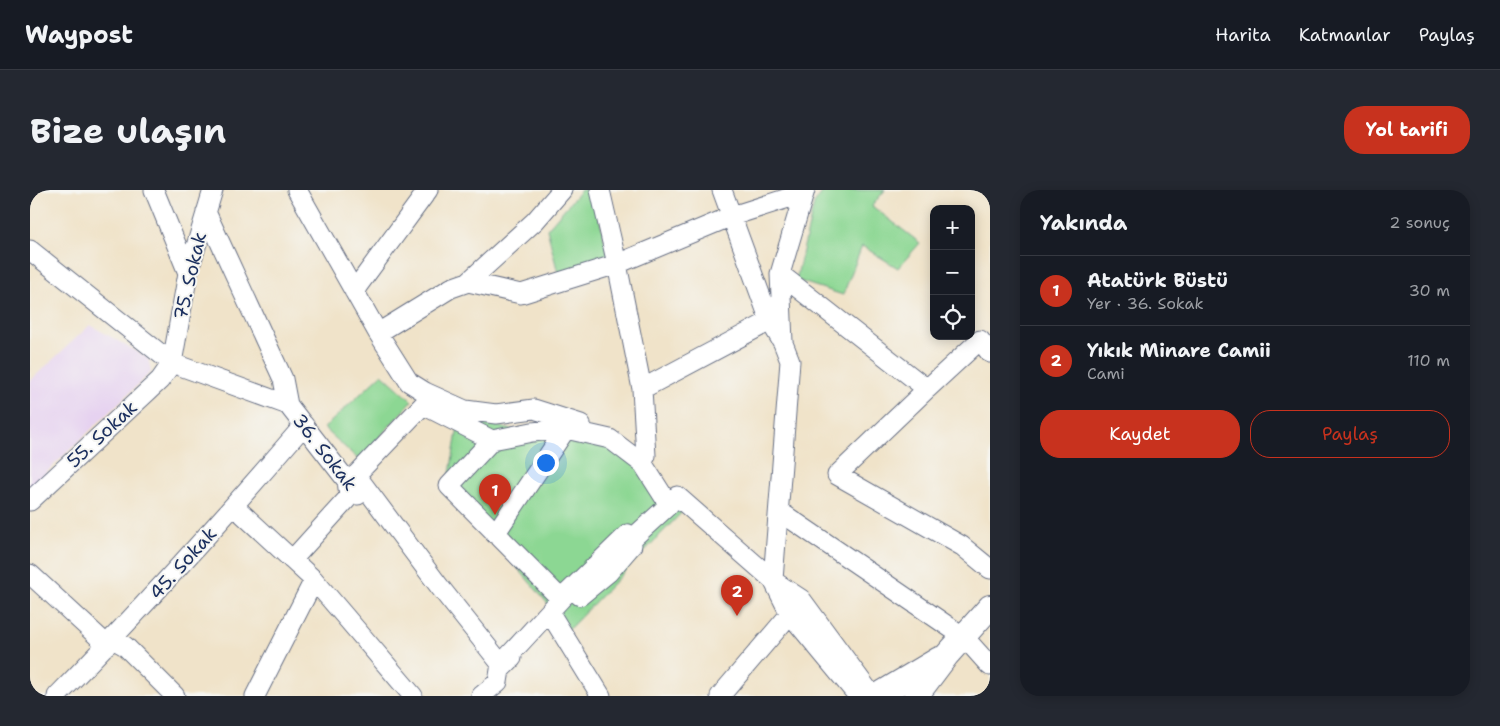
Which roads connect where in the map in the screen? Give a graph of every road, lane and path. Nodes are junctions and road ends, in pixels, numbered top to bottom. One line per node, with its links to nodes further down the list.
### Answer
1 (154, 190): 13 (street)
2 (213, 190): 9 (street, 75. Sokak)
3 (297, 190): 16 (street)
4 (428, 190): 16 (street)
5 (562, 190): 15 (street)
6 (600, 190): 12 (street)
7 (722, 190): 10 (street)
8 (804, 191): 10 (street); 14 (street)
9 (206, 212): 13 (street, 75. Sokak); 25 (street)
10 (732, 216): 12 (street); 17 (street)
11 (30, 250): 21 (street, 36. Sokak)
12 (617, 264): 15 (street); 22 (street)
13 (188, 273): 21 (street, 75. Sokak)
14 (780, 274): 19 (street); 23 (street)
15 (468, 282): 18 (street)
16 (354, 291): 18 (street)
17 (770, 321): 19 (street); 22 (street)
18 (378, 333): 24 (street)
19 (783, 343): 34 (street)
20 (990, 353): 23 (street)
21 (172, 363): 25 (street, 36. Sokak); 32 (street, 55. Sokak)
22 (642, 389): 29 (street)
23 (927, 389): 37 (street)
24 (425, 392): 29 (street); 30 (street)
25 (288, 405): 26 (street, 36. Sokak)
26 (304, 425): 30 (street, 36. Sokak); 33 (street, 45. Sokak)
27 (566, 429): 28 (street); 31 (street); 35 (street)
28 (492, 440): 35 (street); 41 (street)
29 (646, 456): 31 (street)
30 (347, 480): 36 (street); 49 (street, 36. Sokak)
31 (673, 500): 40 (street); 41 (street); 44 (street)
32 (30, 501)
33 (234, 506): 36 (street); 46 (street, 45. Sokak)
34 (779, 511): 40 (street); 45 (street)
35 (496, 534): 41 (street)
36 (292, 560): 39 (street)
37 (990, 569)
38 (30, 574): 46 (street)
39 (314, 580): 52 (street); 53 (street)
40 (774, 581): 43 (street); 58 (street)
41 (560, 599)
42 (990, 607): 45 (main road)
43 (790, 614): 56 (street); 57 (street)
44 (553, 618): 49 (street); 55 (street)
45 (964, 637): 47 (main road); 48 (street)
46 (110, 642): 50 (street, 45. Sokak); 51 (street)
47 (947, 654): 59 (main road); 60 (main road)
48 (990, 666)
49 (502, 689): 54 (street)
50 (57, 696)
51 (174, 696)
52 (255, 696)
53 (413, 696)
54 (481, 696)
55 (601, 696)
56 (720, 696)
57 (858, 696)
58 (873, 696)
59 (877, 696)
60 (916, 696)

